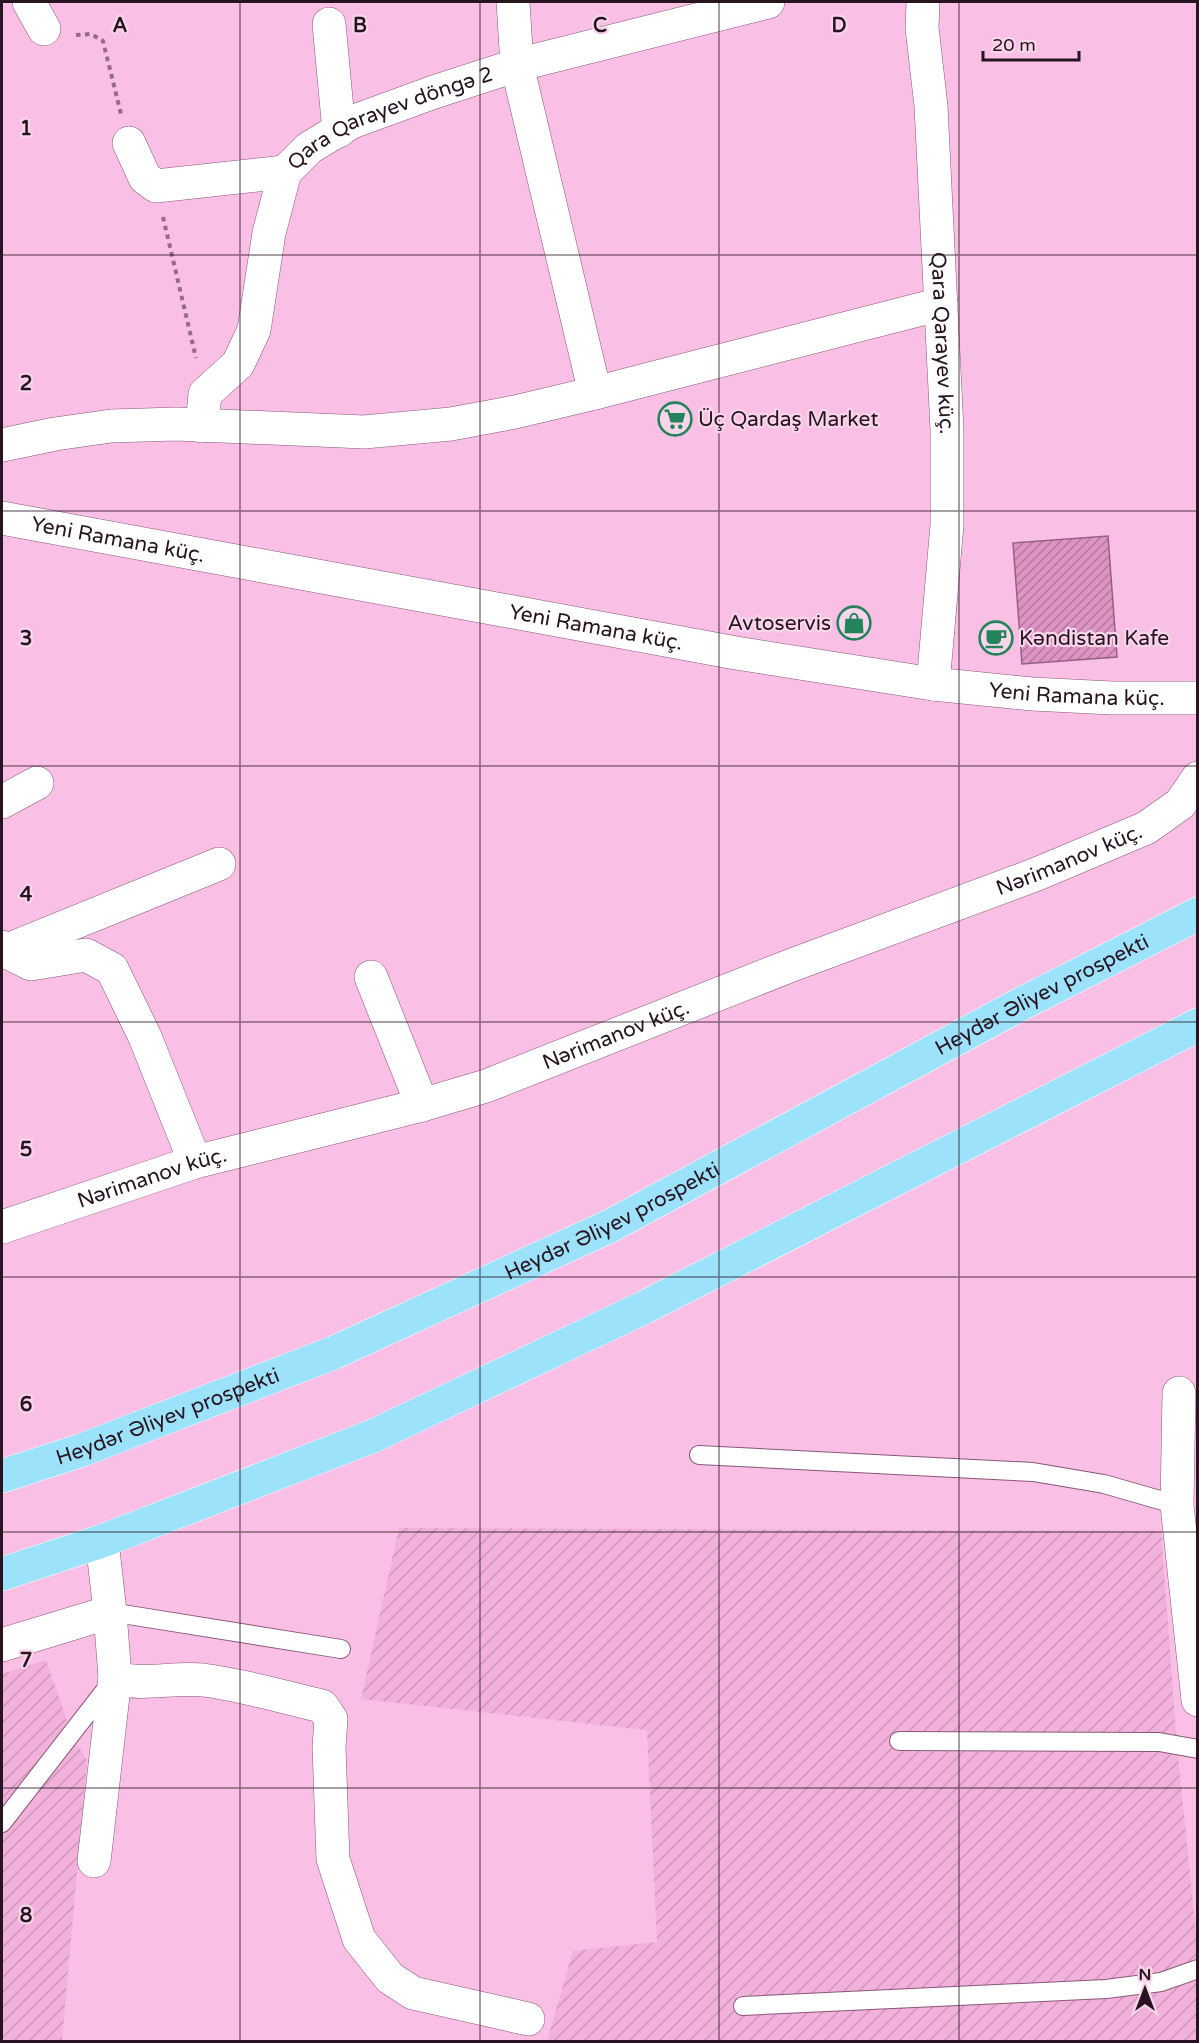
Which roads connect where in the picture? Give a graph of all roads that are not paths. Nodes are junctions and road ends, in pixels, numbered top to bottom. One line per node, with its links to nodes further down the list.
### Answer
1 (513, 2): 5 (street)
2 (768, 2): 5 (street, Qara Qarayev döngə 2)
3 (923, 2): 9 (street, Qara Qarayev küç.)
4 (329, 24): 6 (street)
5 (517, 65): 6 (street, Qara Qarayev döngə 2); 10 (street)
6 (339, 130): 8 (street, Qara Qarayev döngə 2)
7 (129, 143): 8 (street)
8 (285, 172): 11 (street, Qara Qarayev döngə 2)
9 (941, 304): 10 (street); 14 (street, Qara Qarayev küç.)
10 (595, 393): 11 (street)
11 (202, 426): 12 (street)
12 (2, 445)
13 (2, 518): 14 (street, Yeni Ramana küç.)
14 (933, 684): 15 (street, Yeni Ramana küç.)
15 (1197, 698)
16 (1197, 778): 24 (street, Nərimanov küç.)
17 (37, 783): 18 (street)
18 (2, 802)
19 (219, 864): 21 (street)
20 (1197, 914): 29 (highway, Heydər Əliyev prospekti)
21 (3, 949): 25 (street)
22 (371, 977): 24 (street)
23 (1197, 1025): 31 (highway)
24 (422, 1105): 25 (street, Nərimanov küç.)
25 (195, 1162): 26 (street, Nərimanov küç.)
26 (2, 1227)
27 (1179, 1393): 30 (street)
28 (699, 1455): 30 (lane)
29 (2, 1476)
30 (1177, 1505): 37 (street)
31 (102, 1541): 32 (highway); 33 (street)
32 (2, 1574)
33 (110, 1612): 34 (street); 35 (lane); 36 (street)
34 (2, 1645)
35 (341, 1649)
36 (115, 1678): 40 (lane); 41 (street); 44 (street)
37 (1197, 1700)
38 (899, 1741): 39 (lane)
39 (1197, 1749)
40 (2, 1823)
41 (94, 1861)
42 (1197, 1969): 43 (lane)
43 (743, 2006)
44 (528, 2019)

